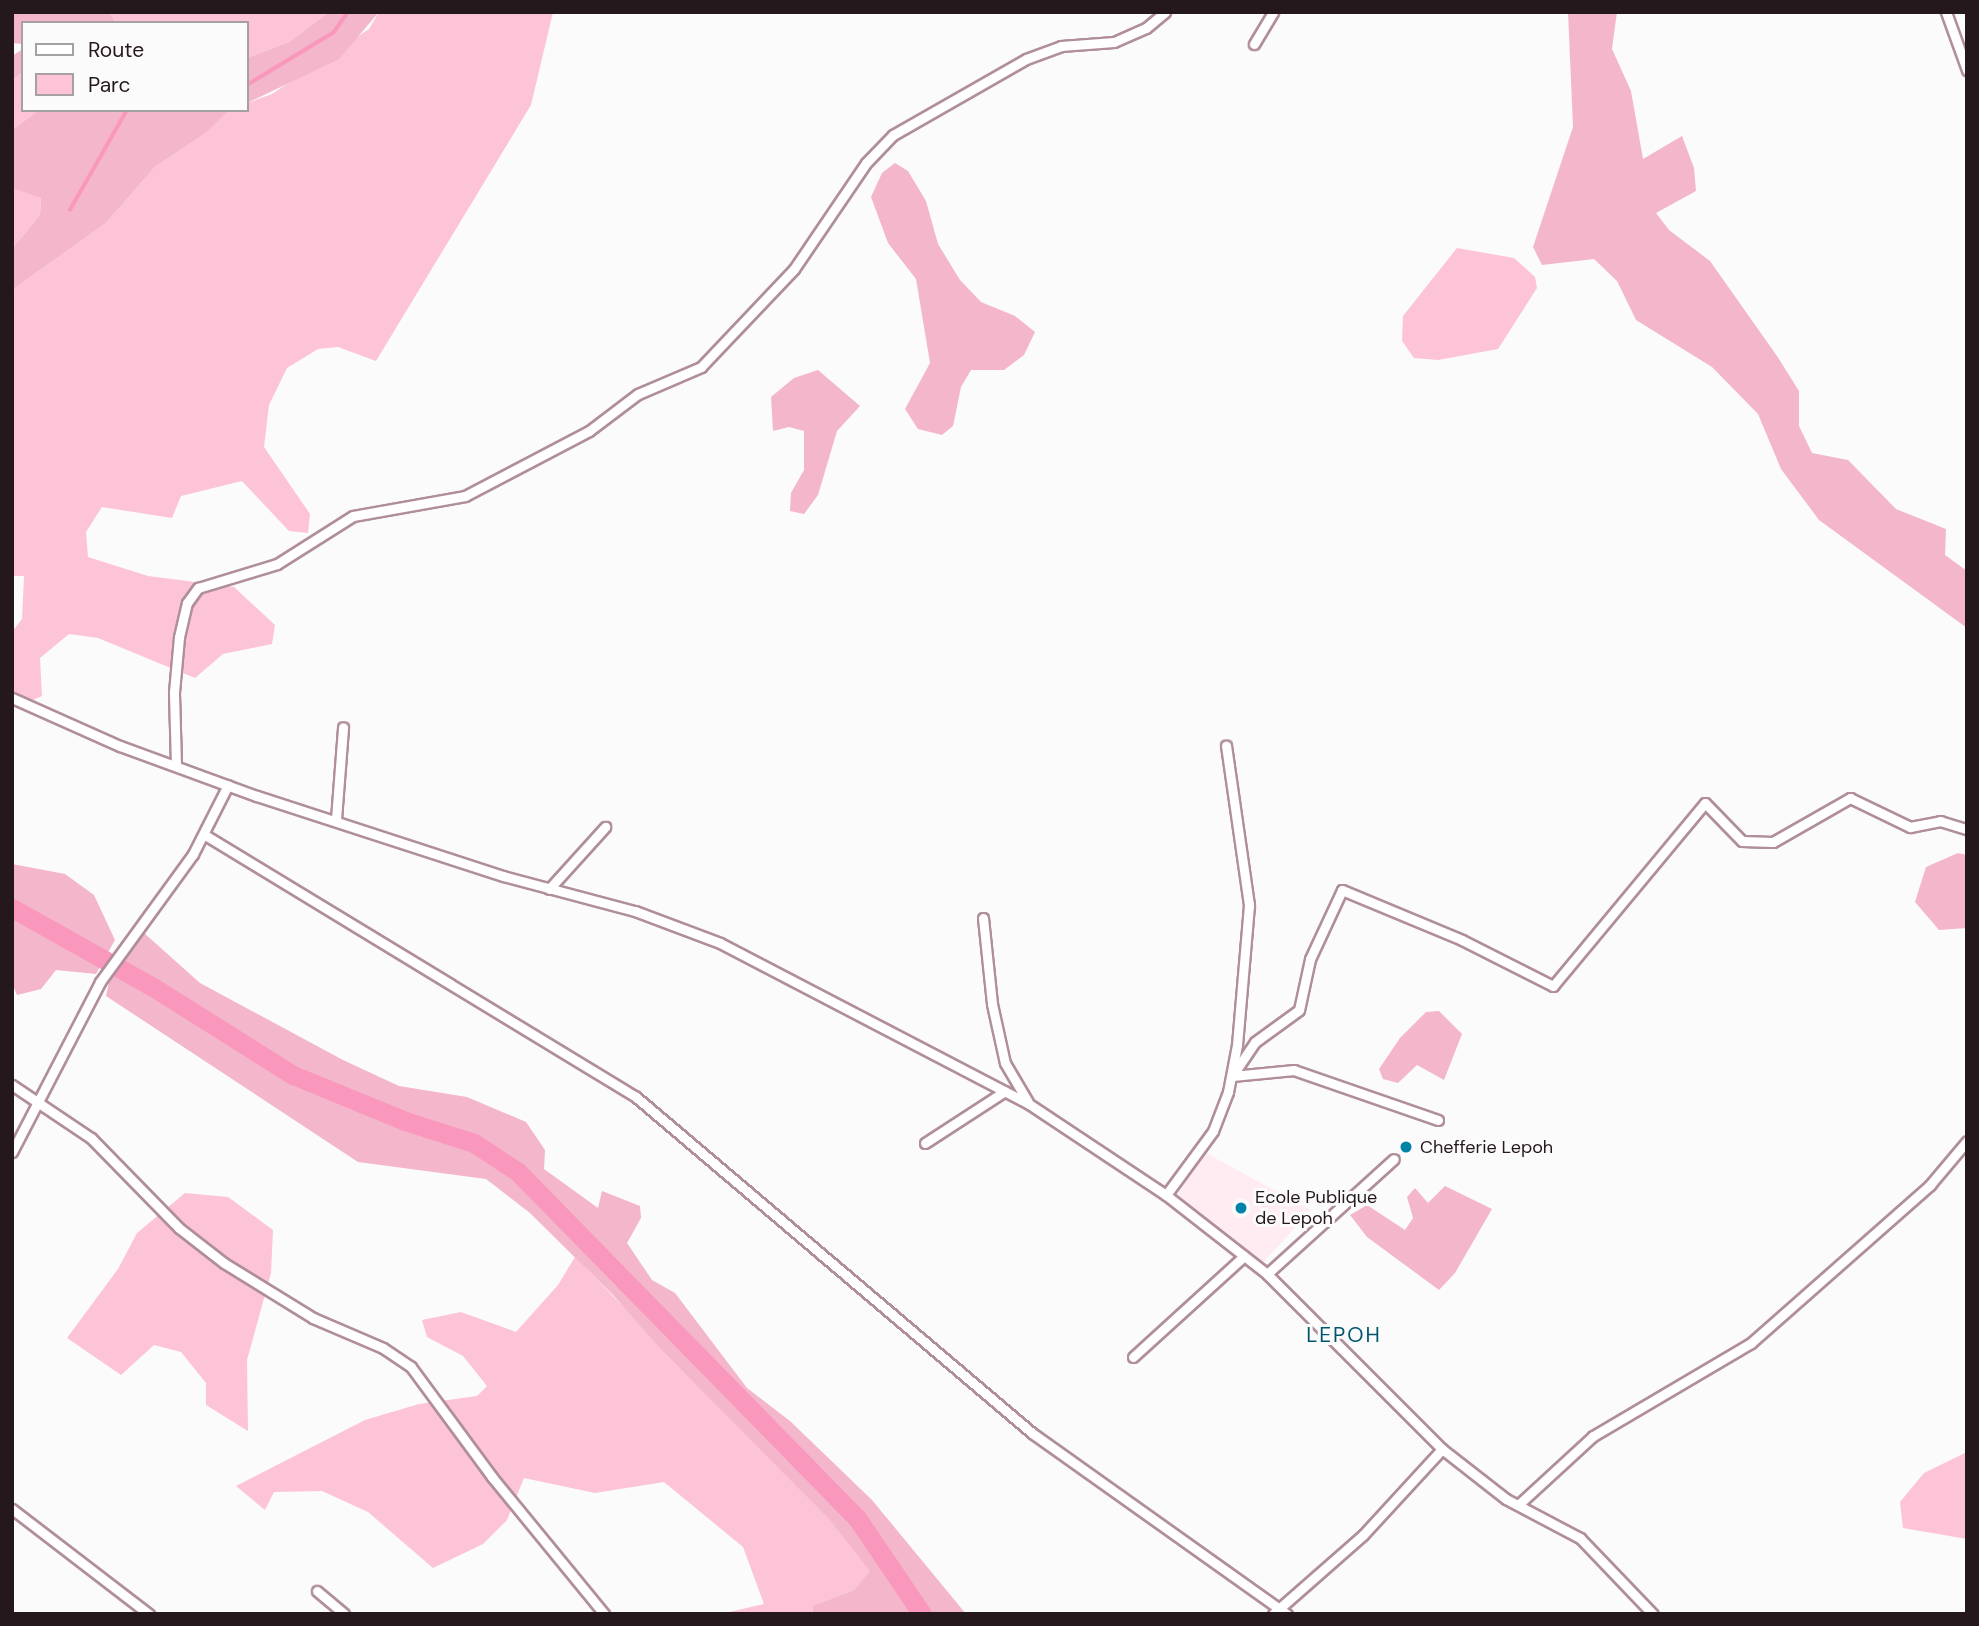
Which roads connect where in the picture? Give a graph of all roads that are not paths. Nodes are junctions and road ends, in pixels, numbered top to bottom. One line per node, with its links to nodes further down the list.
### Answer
1 (1165, 12): 9 (street)
2 (1273, 12): 4 (street)
3 (1946, 12): 5 (street)
4 (1254, 44)
5 (1967, 70)
6 (12, 698): 9 (street)
7 (343, 727): 11 (street)
8 (1226, 746): 17 (street)
9 (176, 765): 10 (street)
10 (228, 785): 11 (street); 14 (street)
11 (336, 819): 15 (street)
12 (605, 827): 15 (street)
13 (1967, 829): 17 (street)
14 (205, 835): 20 (street); 35 (street)
15 (549, 889): 19 (street)
16 (984, 918): 21 (street)
17 (1232, 1076): 22 (street); 27 (street)
18 (12, 1085): 20 (street)
19 (1004, 1091): 21 (street); 24 (street)
20 (36, 1100): 25 (street); 38 (street)
21 (1029, 1104): 27 (street)
22 (1438, 1120)
23 (1967, 1141): 32 (street)
24 (925, 1143)
25 (12, 1152)
26 (1394, 1159): 29 (street)
27 (1166, 1195): 28 (street)
28 (1244, 1256): 29 (street); 30 (street)
29 (1267, 1274): 31 (street)
30 (1133, 1357)
31 (1442, 1449): 32 (street); 35 (street)
32 (1518, 1506): 39 (street)
33 (12, 1509): 36 (street)
34 (317, 1591): 37 (street)
35 (1280, 1612)
36 (149, 1614)
37 (344, 1614)
38 (604, 1614)
39 (1653, 1614)

